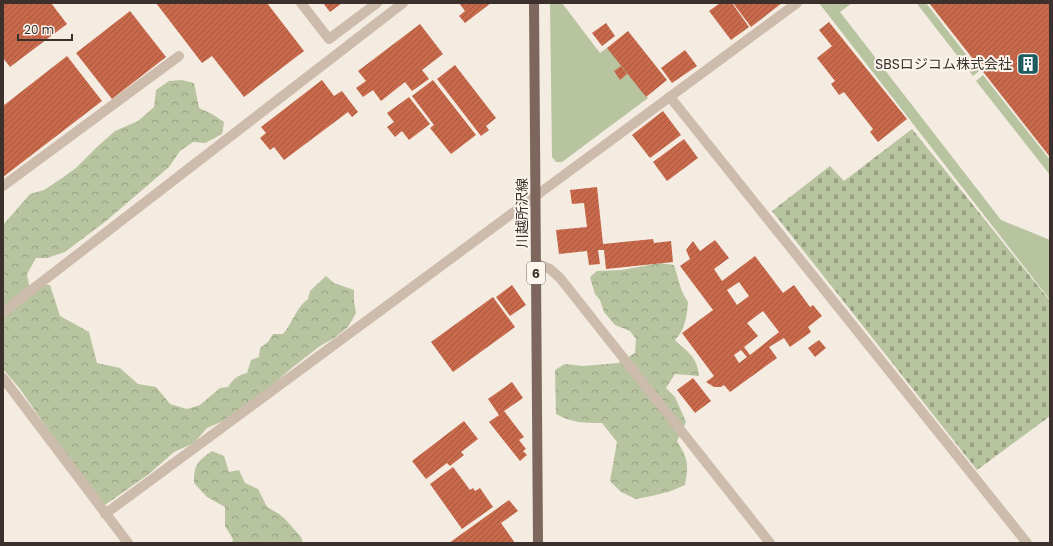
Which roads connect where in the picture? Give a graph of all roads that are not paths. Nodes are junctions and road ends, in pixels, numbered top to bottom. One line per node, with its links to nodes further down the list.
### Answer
1 (301, 3): 2 (street)
2 (377, 3)
3 (403, 3): 11 (street)
4 (534, 3): 9 (main road, 川越所沢線 / 6)
5 (796, 3): 7 (street)
6 (179, 56): 8 (street)
7 (670, 97): 9 (street); 17 (street)
8 (3, 186)
9 (536, 196): 10 (main road, 川越所沢線 / 6); 13 (street)
10 (536, 263): 15 (main road, 川越所沢線 / 6); 16 (street)
11 (3, 312)
12 (3, 378): 13 (street)
13 (105, 514): 14 (street)
14 (128, 543)
15 (538, 543)
16 (770, 543)
17 (1027, 543)

